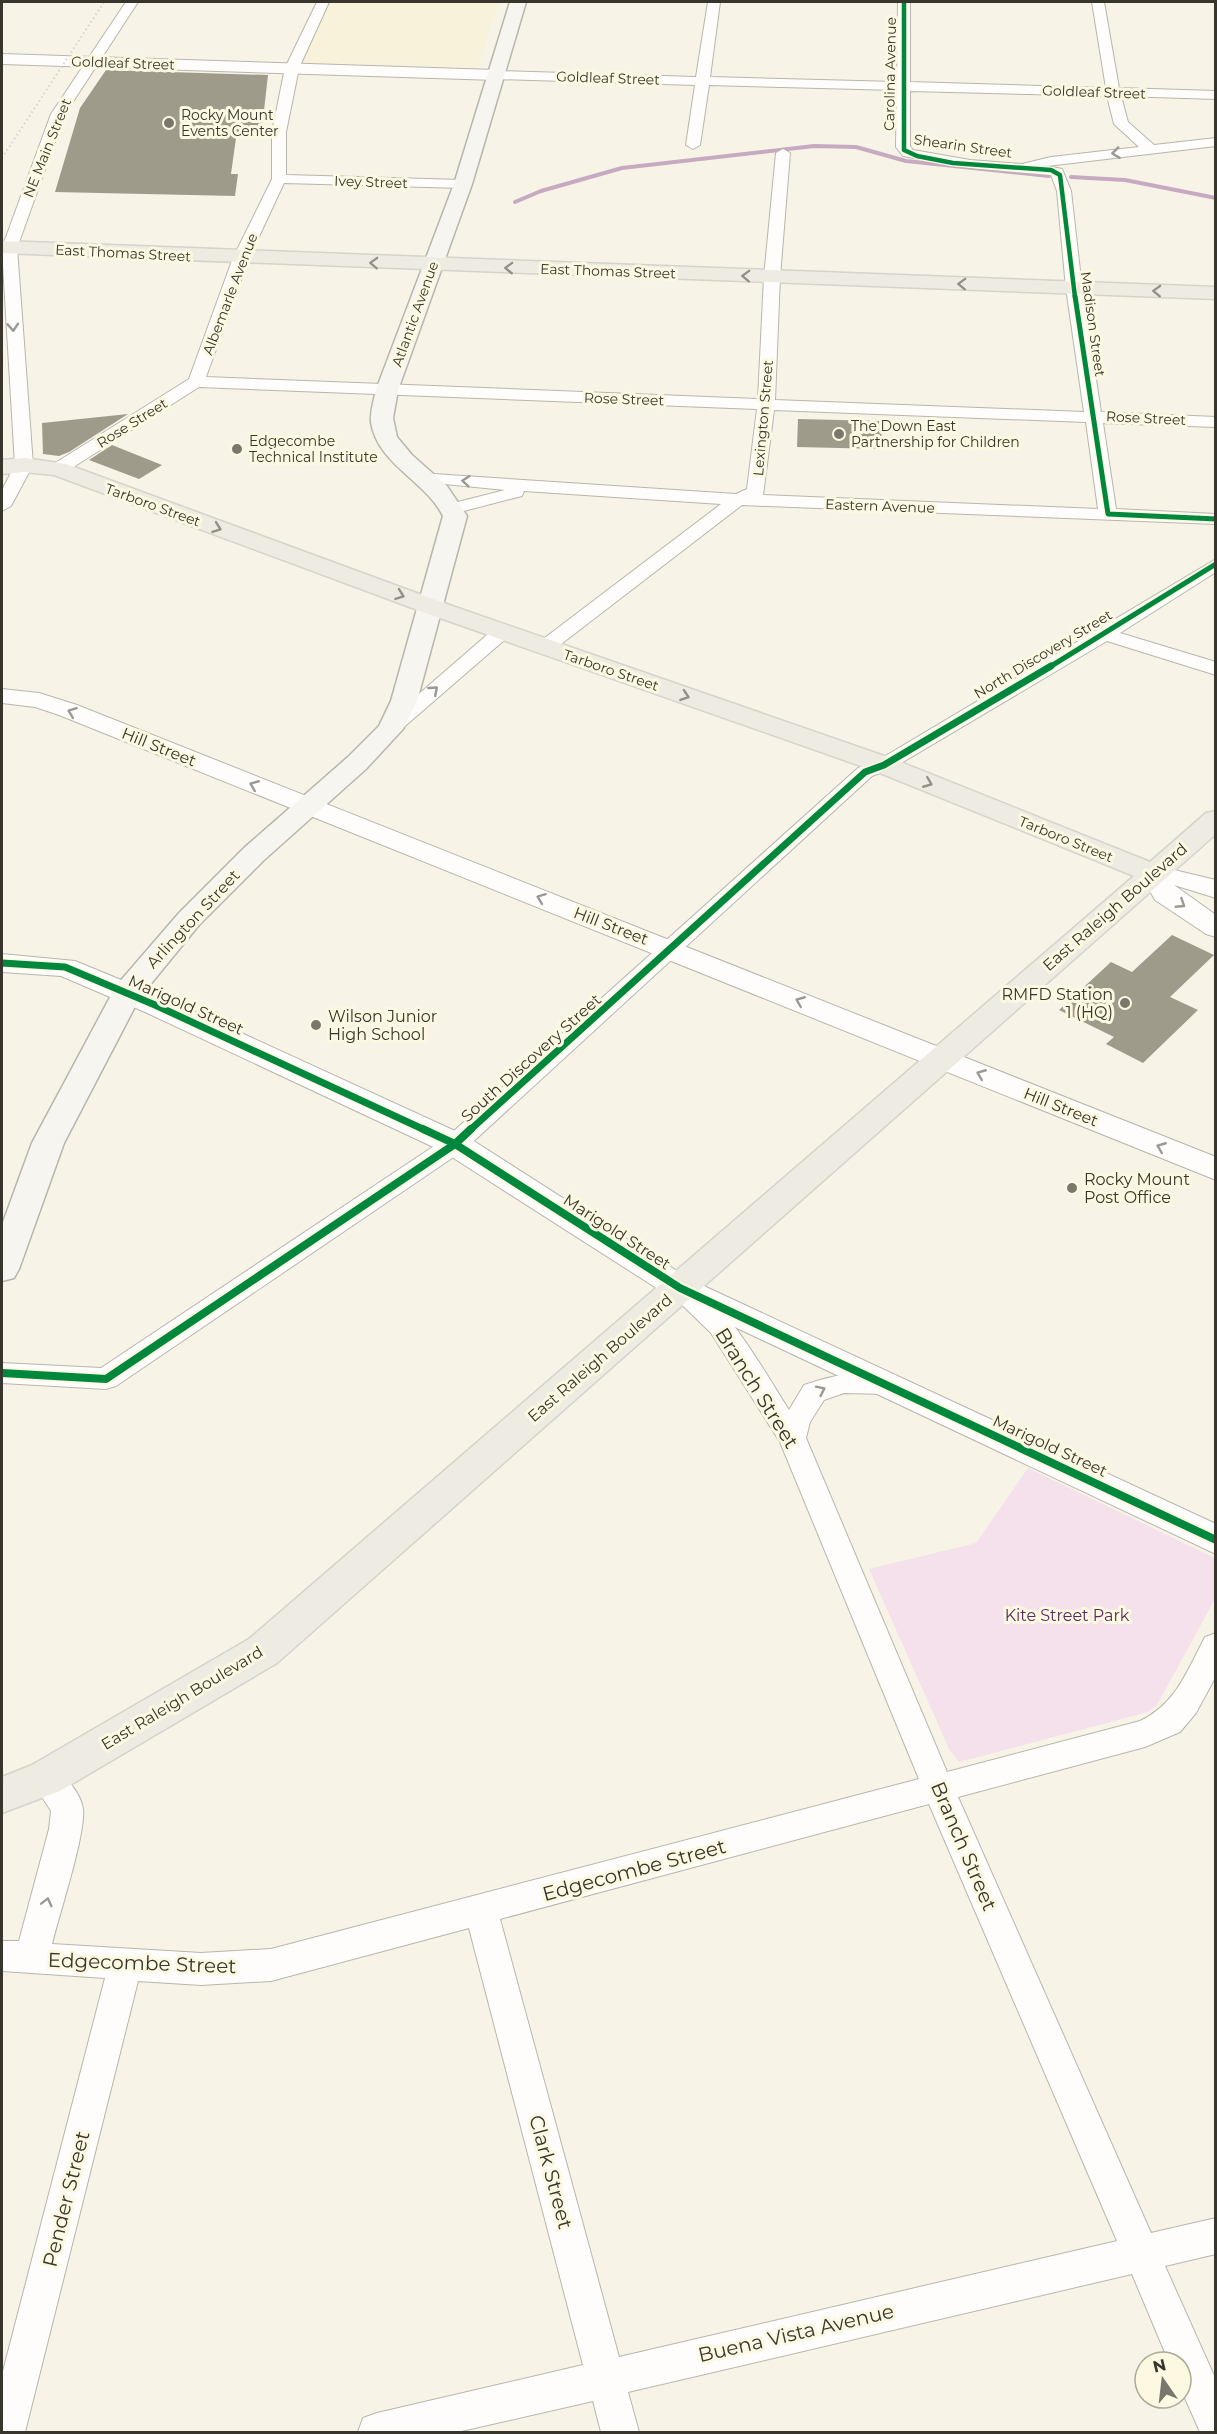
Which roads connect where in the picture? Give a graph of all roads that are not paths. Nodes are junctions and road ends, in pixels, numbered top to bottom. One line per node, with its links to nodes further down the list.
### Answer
1 (132, 2): 8 (street, NE Main Street)
2 (323, 2): 9 (street, Albemarle Avenue)
3 (518, 2): 10 (main road, Atlantic Avenue)
4 (714, 2): 11 (street)
5 (904, 2): 12 (street, Carolina Avenue)
6 (1098, 2): 13 (street)
7 (2, 59): 8 (street, Goldleaf Street)
8 (91, 62): 9 (street, Goldleaf Street); 23 (street, NE Main Street)
9 (292, 68): 10 (street, Goldleaf Street); 21 (street, Albemarle Avenue)
10 (496, 75): 11 (street, Goldleaf Street); 22 (main road, Atlantic Avenue)
11 (703, 81): 12 (street, Goldleaf Street); 16 (street)
12 (905, 87): 13 (street, Goldleaf Street); 17 (street, Carolina Avenue)
13 (1113, 92): 14 (street, Goldleaf Street); 18 (street)
14 (1215, 95)
15 (1215, 142): 18 (street, Shearin Street)
16 (693, 144)
17 (903, 147): 20 (street, Shearin Street)
18 (1150, 149): 20 (street, Shearin Street, one-way to 20)
19 (783, 153): 26 (street, Lexington Street)
20 (1022, 168): 27 (street, Madison Street)
21 (279, 179): 22 (street, Ivey Street); 24 (street, Albemarle Avenue)
22 (463, 184): 25 (main road, Atlantic Avenue)
23 (5, 248): 24 (main road, East Thomas Street); 34 (street, one-way to 34)
24 (241, 258): 25 (main road, East Thomas Street, one-way to 24); 29 (street, Albemarle Avenue)
25 (432, 265): 26 (main road, East Thomas Street, one-way to 25); 30 (main road, Atlantic Avenue)
26 (772, 277): 27 (main road, East Thomas Street, one-way to 26); 31 (street, Lexington Street)
27 (1074, 288): 28 (main road, East Thomas Street, one-way to 27); 32 (street, Madison Street)
28 (1215, 293)
29 (196, 382): 30 (street, Rose Street); 35 (street, Rose Street)
30 (387, 390): 31 (street, Rose Street); 36 (main road, Atlantic Avenue)
31 (766, 405): 32 (street, Rose Street); 38 (street, Lexington Street)
32 (1093, 416): 33 (street, Rose Street); 41 (street, Madison Street)
33 (1215, 422)
34 (13, 466): 35 (main road, Tarboro Street); 39 (street)
35 (58, 469): 44 (main road, Tarboro Street, one-way to 44)
36 (424, 477): 37 (street, one-way to 36); 40 (main road, Atlantic Avenue)
37 (545, 488): 38 (street, Eastern Avenue); 40 (street)
38 (737, 500): 41 (street, Eastern Avenue); 47 (street, Lexington Street)
39 (2, 506)
40 (452, 509): 44 (main road)
41 (1108, 514): 42 (street, Eastern Avenue)
42 (1215, 519)
43 (1215, 564): 46 (street, North Discovery Street)
44 (432, 607): 45 (main road, Tarboro Street); 50 (main road, Arlington Street)
45 (502, 632): 47 (main road, Tarboro Street); 50 (street, one-way to 45)
46 (1105, 634): 48 (street); 51 (street, North Discovery Street)
47 (545, 646): 51 (main road, Tarboro Street, one-way to 51)
48 (1215, 669)
49 (2, 696): 52 (street, Hill Street, one-way to 49)
50 (390, 729): 52 (main road, Arlington Street)
51 (884, 765): 54 (main road, Tarboro Street, one-way to 54); 57 (street, South Discovery Street)
52 (308, 807): 57 (street, Hill Street, one-way to 52); 59 (main road, Arlington Street)
53 (1215, 819): 54 (main road, East Raleigh Boulevard)
54 (1153, 873): 55 (street, Tarboro Street); 56 (street, one-way to 56); 60 (main road, East Raleigh Boulevard)
55 (1215, 890)
56 (1215, 928)
57 (671, 949): 60 (street, Hill Street, one-way to 57); 61 (street, South Discovery Street)
58 (2, 963): 59 (street, Marigold Street)
59 (127, 993): 61 (street, Marigold Street); 63 (main road, Arlington Street)
60 (943, 1059): 62 (street, Hill Street, one-way to 60); 64 (main road, East Raleigh Boulevard)
61 (455, 1144): 64 (street, Marigold Street); 65 (street, South Discovery Street)
62 (1215, 1169)
63 (2, 1269)
64 (680, 1288): 66 (street, Marigold Street); 67 (street, Branch Street); 70 (main road, East Raleigh Boulevard)
65 (2, 1372)
66 (888, 1384): 67 (street, one-way to 66); 68 (street, Marigold Street)
67 (792, 1438): 71 (street, Branch Street)
68 (1215, 1540)
69 (1215, 1646): 71 (street, Edgecombe Street)
70 (46, 1778): 72 (main road, East Raleigh Boulevard); 74 (street, one-way to 70)
71 (938, 1788): 73 (street, Edgecombe Street); 77 (street, Branch Street)
72 (2, 1795)
73 (481, 1911): 75 (street, Edgecombe Street); 78 (street, Clark Street)
74 (16, 1958): 75 (street, Edgecombe Street)
75 (125, 1965): 80 (street, Pender Street)
76 (1215, 2236): 77 (street, Buena Vista Avenue)
77 (1140, 2253): 78 (street, Buena Vista Avenue); 79 (street, Branch Street)
78 (605, 2377): 81 (street, Buena Vista Avenue); 82 (street, Clark Street)
79 (1215, 2425)
80 (6, 2433)
81 (377, 2433)
82 (620, 2433)

